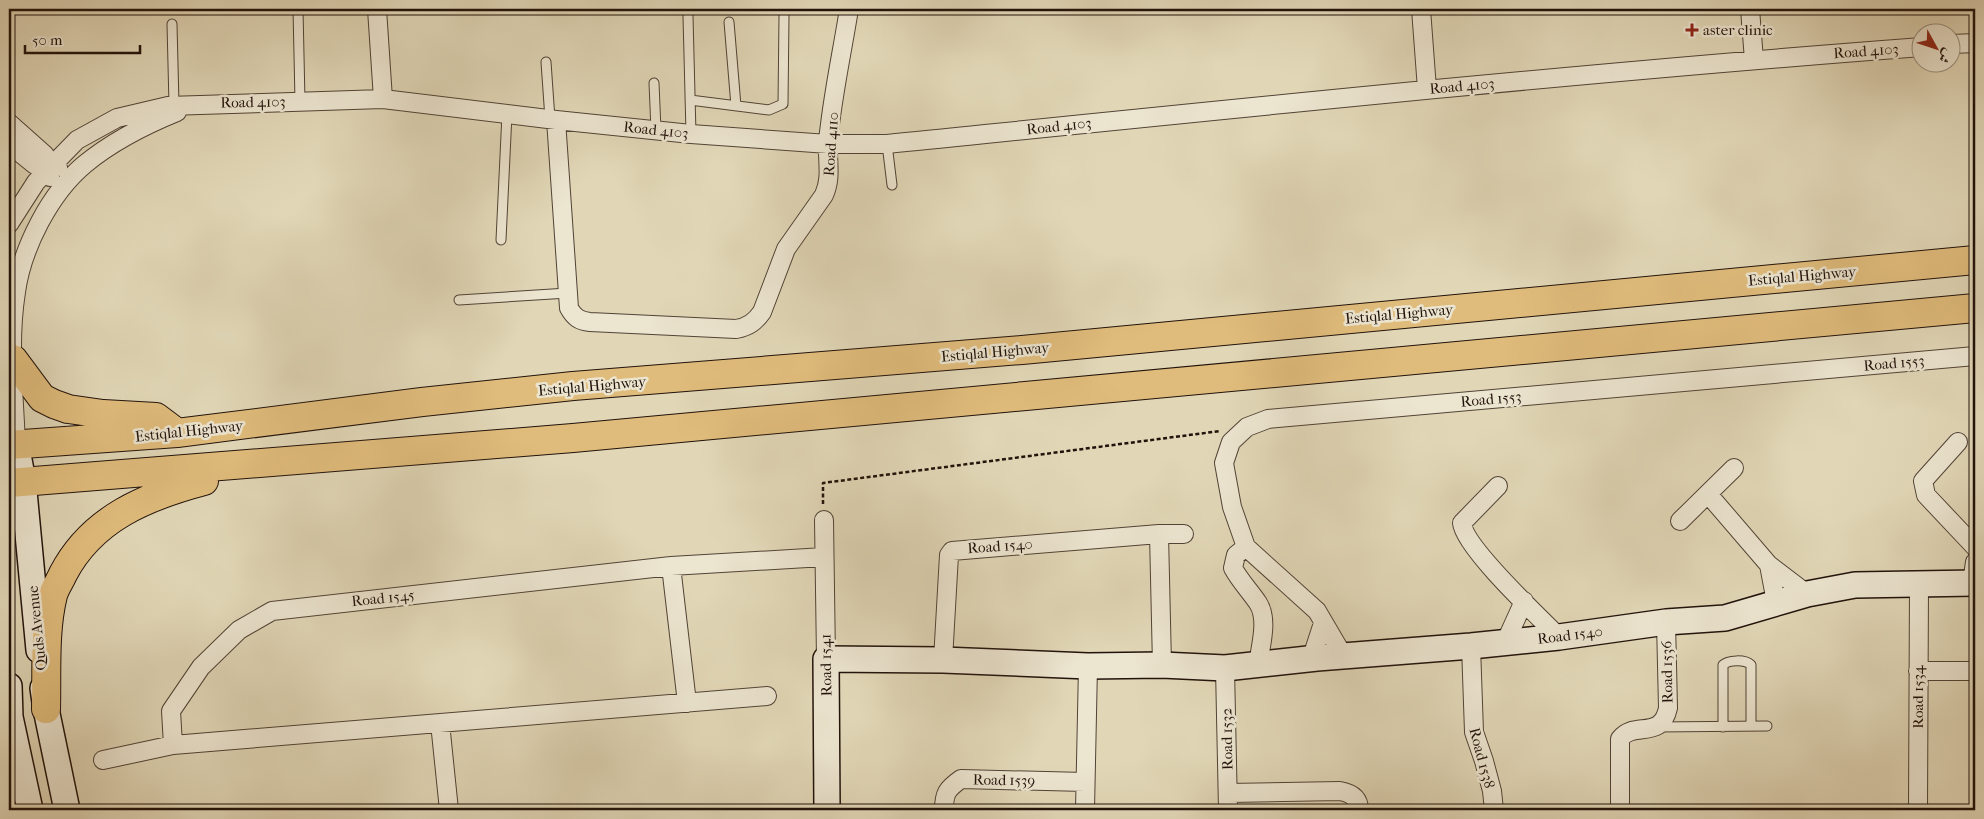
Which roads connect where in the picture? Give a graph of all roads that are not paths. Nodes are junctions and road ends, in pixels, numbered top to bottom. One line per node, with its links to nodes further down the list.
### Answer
1 (298, 9): 19 (lane)
2 (378, 9): 17 (street)
3 (849, 9): 29 (street, Road 4110)
4 (1420, 9): 16 (street)
5 (1750, 9): 13 (street)
6 (688, 16): 18 (lane)
7 (784, 16): 22 (lane)
8 (729, 22): 22 (lane)
9 (172, 24): 21 (lane)
10 (1975, 43): 11 (street)
11 (1962, 44)
12 (1912, 48): 13 (street, Road 4103)
13 (1754, 60): 16 (street, Road 4103)
14 (546, 62): 24 (lane)
15 (654, 83): 26 (lane)
16 (1427, 89): 30 (street, Road 4103)
17 (383, 99): 19 (street, Road 4103); 23 (street, Road 4103)
18 (690, 100): 22 (lane); 27 (lane)
19 (300, 101): 20 (street, Road 4103)
20 (197, 104): 21 (street, Road 4103); 31 (street, Road 4103)
21 (174, 105): 32 (street, Road 4103)
22 (736, 106)
23 (507, 114): 24 (street, Road 4103); 36 (lane)
24 (553, 120): 26 (street, Road 4103); 38 (street)
25 (9, 123): 32 (street)
26 (656, 130): 27 (street, Road 4103)
27 (691, 134): 29 (street, Road 4103)
28 (9, 144): 32 (street, Road 4103)
29 (828, 144): 30 (street, Road 4103); 38 (street, Road 4110)
30 (887, 144): 33 (lane)
31 (84, 165): 32 (street, Road 4103); 35 (street, Road 4103)
32 (49, 168): 34 (street, Road 4103); 35 (street)
33 (892, 185)
34 (9, 224)
35 (36, 230): 42 (street, Road 4103)
36 (501, 240)
37 (1975, 260): 43 (main road, Estiqlal Highway)
38 (568, 293): 39 (lane)
39 (460, 300)
40 (1975, 308): 46 (main road)
41 (1975, 356): 55 (street, Road 1553)
42 (13, 359): 43 (main road); 45 (street, Road 4103)
43 (177, 433): 45 (main road, Estiqlal Highway)
44 (1958, 442): 56 (street)
45 (12, 444): 48 (street, Quds Avenue)
46 (236, 464): 48 (main road); 83 (main road)
47 (1734, 468): 50 (street)
48 (16, 482): 83 (street, Quds Avenue)
49 (1498, 486): 63 (street)
50 (1708, 494): 52 (street); 58 (street)
51 (824, 520): 57 (street, Road 1541)
52 (1680, 521)
53 (1159, 534): 54 (street, Road 1540); 72 (street, Road 1540); 74 (street)
54 (1184, 534)
55 (1246, 547): 66 (street, Road 1553); 75 (street)
56 (1975, 547)
57 (824, 557): 59 (street, Road 1545); 71 (street, Road 1541)
58 (1769, 565): 62 (street); 64 (street)
59 (671, 566): 82 (street); 89 (street, Road 1545)
60 (1974, 576): 61 (street, Road 1540)
61 (1918, 584): 62 (street, Road 1540); 78 (street, Road 1534)
62 (1807, 594): 64 (street, Road 1540)
63 (1524, 601): 67 (street); 68 (street)
64 (1776, 602): 65 (street, Road 1540)
65 (1666, 622): 67 (street, Road 1540); 87 (street, Road 1536)
66 (1323, 623): 70 (street, Road 1553); 73 (street)
67 (1558, 637): 68 (street, Road 1540)
68 (1505, 642): 69 (street, Road 1540)
69 (1471, 646): 70 (street, Road 1540); 100 (street, Road 1538)
70 (1344, 657): 73 (street, Road 1540)
71 (826, 659): 72 (street, Road 1540); 96 (street, Road 1541)
72 (943, 660): 76 (street, Road 1540)
73 (1311, 660): 75 (street, Road 1540)
74 (1162, 665): 76 (street, Road 1540); 77 (street, Road 1540)
75 (1258, 665): 77 (street, Road 1540)
76 (1088, 666): 91 (street)
77 (1225, 668): 92 (street, Road 1532)
78 (1918, 671): 79 (street); 102 (street, Road 1534)
79 (1975, 671)
80 (9, 686): 93 (street)
81 (767, 696): 82 (street)
82 (687, 703): 84 (street)
83 (46, 709): 94 (street, Quds Avenue)
84 (440, 723): 89 (street); 95 (street)
85 (1751, 726): 86 (lane); 88 (lane); 88 (lane)
86 (1767, 726)
87 (1657, 727): 88 (lane); 101 (street)
88 (1723, 727)
89 (173, 746): 90 (street)
90 (103, 760)
91 (1085, 782): 97 (street, Road 1539); 98 (street)
92 (1228, 802): 99 (street)
93 (30, 810)
94 (67, 810)
95 (449, 810)
96 (827, 810)
97 (944, 810)
98 (1085, 810)
99 (1359, 810)
100 (1494, 810)
101 (1620, 810)
102 (1918, 810)

